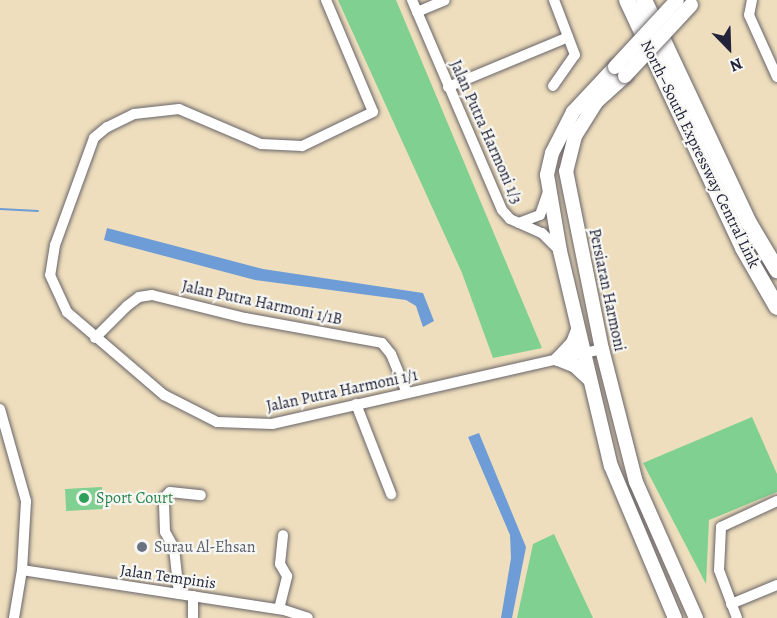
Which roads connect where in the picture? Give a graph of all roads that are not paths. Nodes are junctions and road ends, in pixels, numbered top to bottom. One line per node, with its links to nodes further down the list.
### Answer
1 (326, 0): 22 (street, Jalan Putra Harmoni 1/1)
2 (412, 0): 10 (street, Jalan Putra Harmoni 1/3)
3 (445, 0): 10 (street)
4 (554, 0): 11 (street)
5 (627, 0): 20 (highway, North–South Expressway Central Link)
6 (645, 0): 19 (highway, North–South Expressway Central Link)
7 (676, 0): 12 (main road, Persiaran Harmoni, bridge)
8 (752, 0): 13 (street)
9 (693, 3): 12 (main road, Persiaran Harmoni, bridge)
10 (417, 12): 15 (street, Jalan Putra Harmoni 1/3)
11 (568, 37): 14 (street); 15 (street)
12 (620, 72): 16 (main road, Persiaran Harmoni); 23 (main road, Persiaran Harmoni)
13 (777, 77)
14 (553, 86)
15 (448, 87): 17 (street, Jalan Putra Harmoni 1/3)
16 (549, 187): 17 (street, Persiaran Harmoni); 18 (main road, Persiaran Harmoni)
17 (519, 223): 18 (street, Jalan Putra Harmoni 1/3)
18 (560, 251): 21 (main road, Persiaran Harmoni)
19 (777, 270)
20 (777, 307)
21 (578, 330): 24 (main road, Persiaran Harmoni); 25 (main road)
22 (95, 338): 27 (street, Jalan Putra Harmoni 1/1B); 28 (street, Jalan Putra Harmoni 1/1)
23 (602, 349): 24 (street, Jalan Putra Harmoni 1/1); 44 (main road, Persiaran Harmoni)
24 (584, 353): 25 (street, Jalan Putra Harmoni 1/1); 26 (main road, Persiaran Harmoni)
25 (558, 359): 26 (main road); 27 (street, Jalan Putra Harmoni 1/1)
26 (591, 382): 43 (main road, Persiaran Harmoni)
27 (407, 393): 28 (street, Jalan Putra Harmoni 1/1)
28 (356, 404): 30 (street)
29 (0, 409): 34 (street)
30 (391, 494)
31 (201, 495): 36 (street)
32 (777, 501): 38 (street)
33 (283, 535): 39 (street)
34 (22, 570): 36 (street, Jalan Tempinis); 40 (street)
35 (777, 585): 38 (street)
36 (179, 594): 37 (street, Jalan Tempinis)
37 (193, 596): 39 (street, Jalan Tempinis); 41 (street)
38 (731, 604): 45 (street)
39 (279, 609): 42 (street, Jalan Tempinis)
40 (14, 618)
41 (194, 618)
42 (308, 618)
43 (675, 618)
44 (696, 618)
45 (737, 618)

